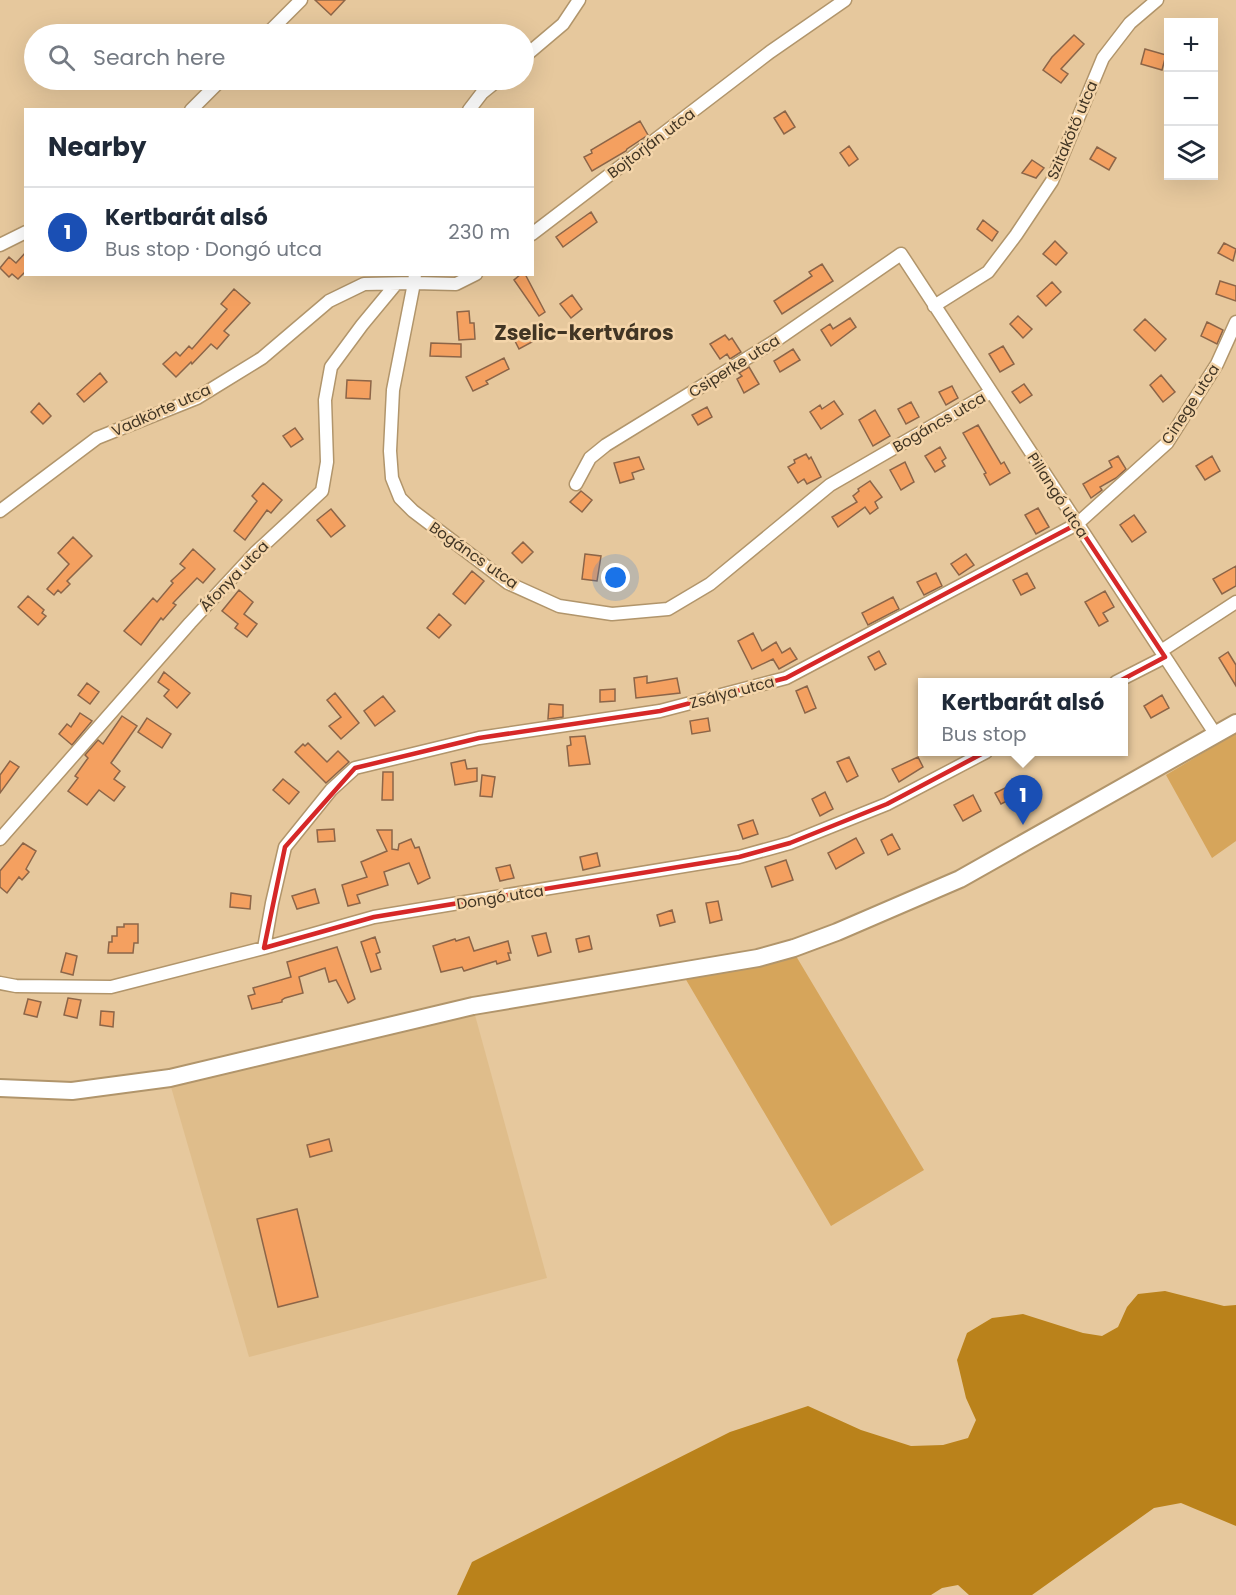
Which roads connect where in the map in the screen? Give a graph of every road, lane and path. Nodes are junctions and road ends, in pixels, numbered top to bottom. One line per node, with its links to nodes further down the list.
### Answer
1 (301, 0): 5 (street)
2 (579, 0): 6 (street)
3 (845, 0): 11 (street, Bojtorján utca)
4 (1157, 0): 18 (street, Szitakötő utca)
5 (277, 24)
6 (534, 49)
7 (212, 90): 9 (street)
8 (486, 90): 10 (street)
9 (193, 108)
10 (471, 108)
11 (534, 232)
12 (24, 233): 13 (street)
13 (0, 245)
14 (901, 254): 18 (street, Pillangó utca); 21 (street, Csiperke utca)
15 (472, 276): 16 (street)
16 (415, 279): 17 (street, Vadkörte utca); 20 (street, Bogáncs utca)
17 (396, 284): 22 (street, Vadkörte utca); 30 (street, Áfonya utca)
18 (934, 306): 20 (street, Pillangó utca)
19 (1236, 322): 23 (street, Cinege utca)
20 (991, 392): 23 (street, Pillangó utca)
21 (576, 484)
22 (0, 511)
23 (1077, 524): 25 (street, Pillangó utca); 31 (street, Zsálya utca)
24 (1236, 602): 25 (street)
25 (1163, 654): 26 (street); 28 (street, Pillangó utca)
26 (1123, 678)
27 (1236, 723): 28 (street)
28 (1216, 735): 33 (street)
29 (978, 756): 31 (street, Dongó utca)
30 (0, 839)
31 (264, 948): 32 (street, Dongó utca)
32 (0, 983)
33 (0, 1088)

